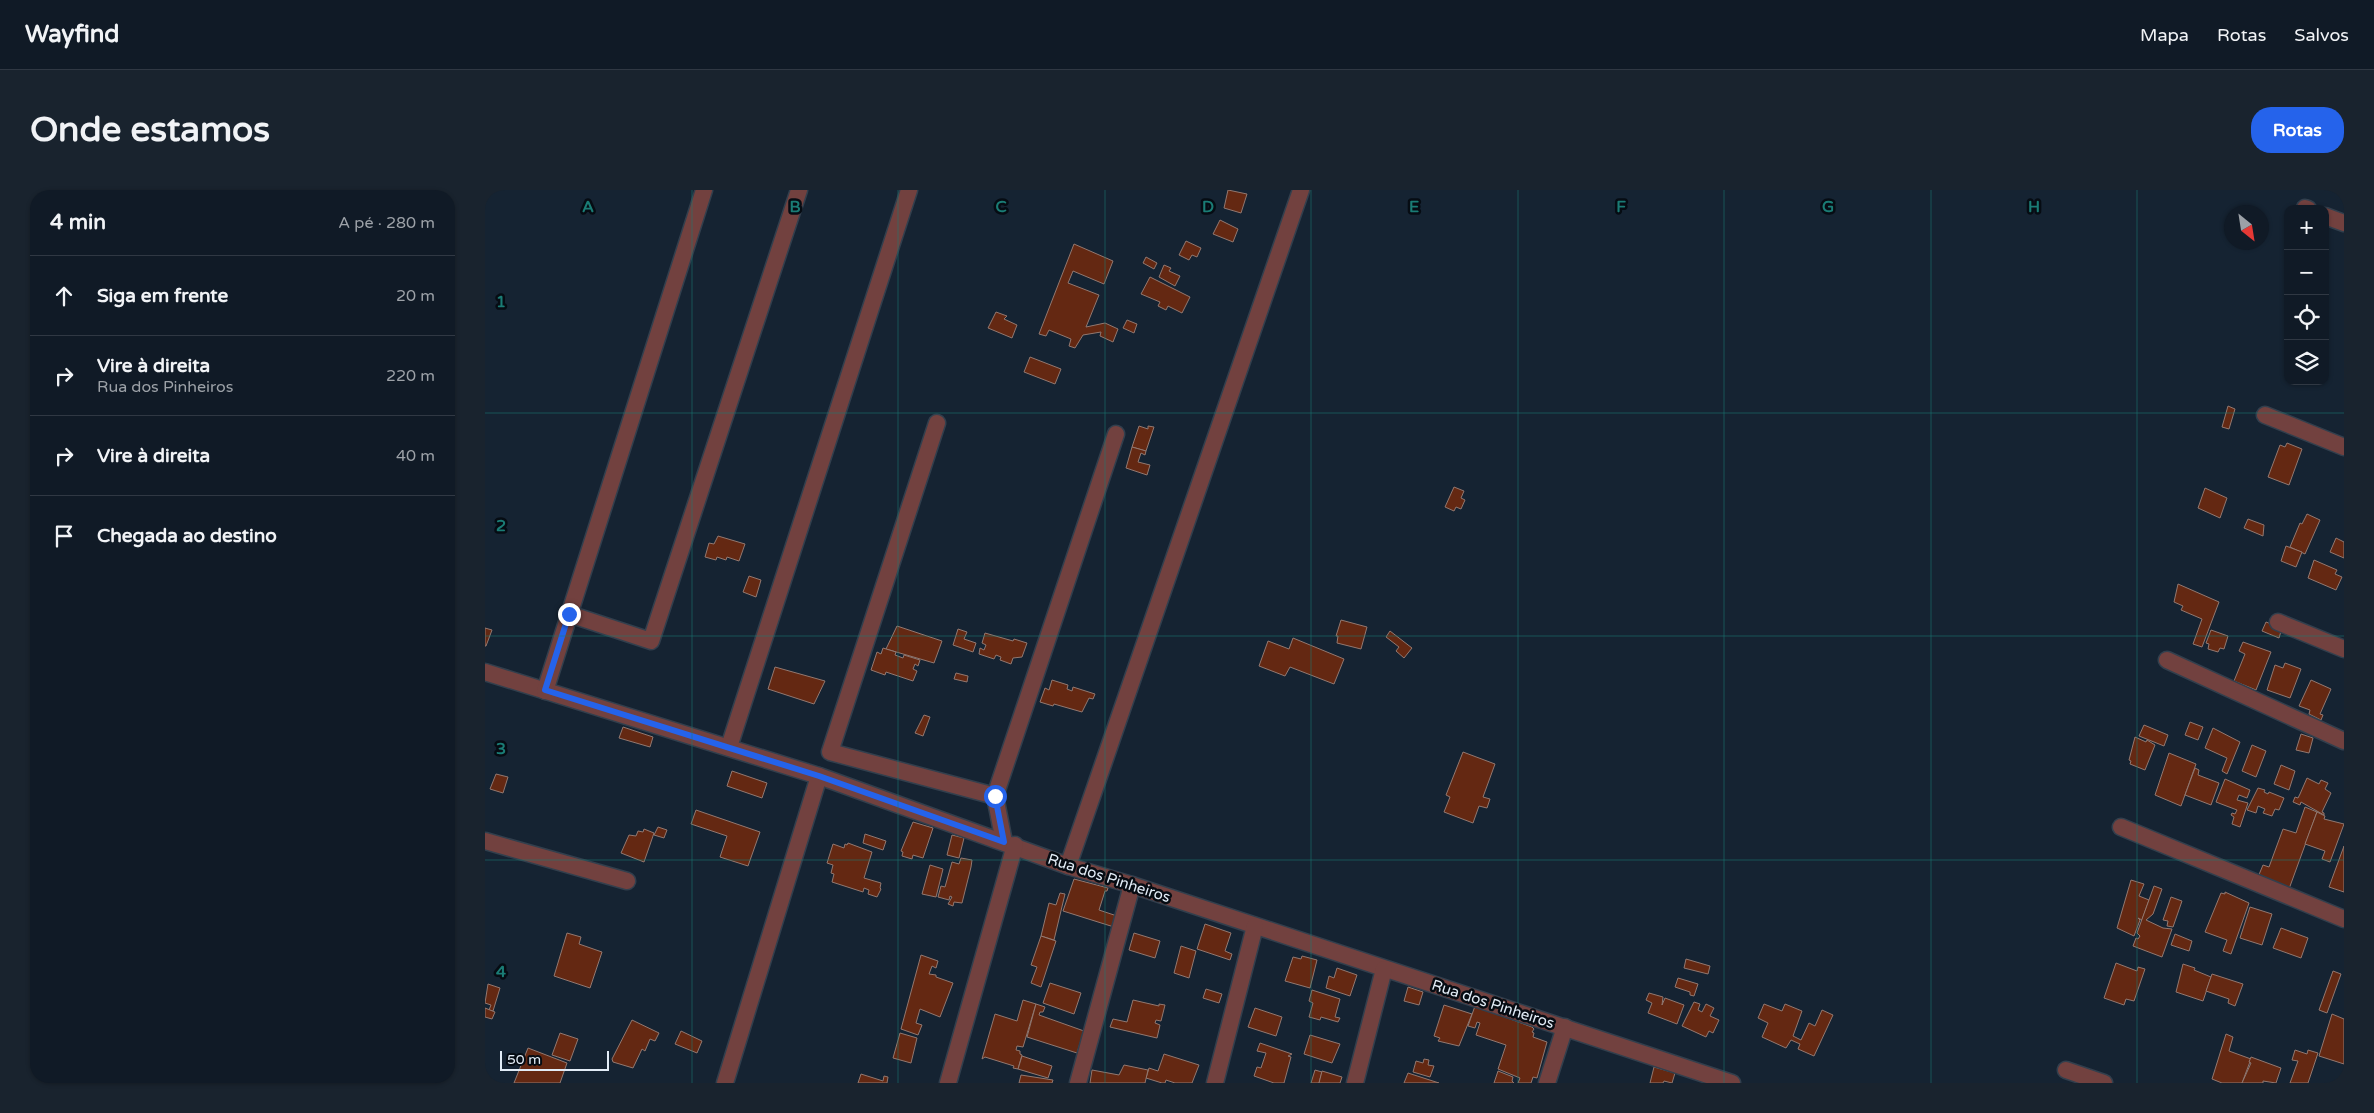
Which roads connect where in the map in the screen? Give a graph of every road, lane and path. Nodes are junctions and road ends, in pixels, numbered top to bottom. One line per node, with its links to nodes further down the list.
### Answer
1 (704, 190): 11 (street)
2 (799, 190): 11 (street)
3 (909, 190): 18 (street)
4 (1301, 190): 24 (street)
5 (2329, 217): 6 (street)
6 (2344, 223)
7 (2265, 415): 10 (street)
8 (937, 423): 20 (street)
9 (1116, 434): 20 (street)
10 (2344, 448)
11 (569, 614): 16 (street)
12 (2278, 622): 13 (street)
13 (2344, 649)
14 (2167, 660): 17 (street)
15 (485, 672): 16 (street, Rua dos Pinheiros)
16 (545, 690): 18 (street, Rua dos Pinheiros)
17 (2344, 741)
18 (729, 747): 19 (street, Rua dos Pinheiros)
19 (819, 776): 23 (street, Rua dos Pinheiros); 32 (street)
20 (995, 796): 23 (street)
21 (2121, 827): 27 (street)
22 (485, 841): 25 (street)
23 (1009, 844): 24 (street, Rua dos Pinheiros); 33 (street)
24 (1068, 866): 26 (street, Rua dos Pinheiros)
25 (627, 881)
26 (1132, 885): 28 (street, Rua dos Pinheiros); 34 (street)
27 (2344, 919)
28 (1255, 926): 29 (street, Rua dos Pinheiros); 35 (street)
29 (1384, 970): 30 (street, Rua dos Pinheiros); 36 (street)
30 (1565, 1026): 37 (street); 38 (street, Rua dos Pinheiros)
31 (2066, 1070): 39 (street)
32 (725, 1083)
33 (948, 1083)
34 (1078, 1083)
35 (1215, 1083)
36 (1355, 1083)
37 (1547, 1083)
38 (1733, 1083)
39 (2104, 1083)

